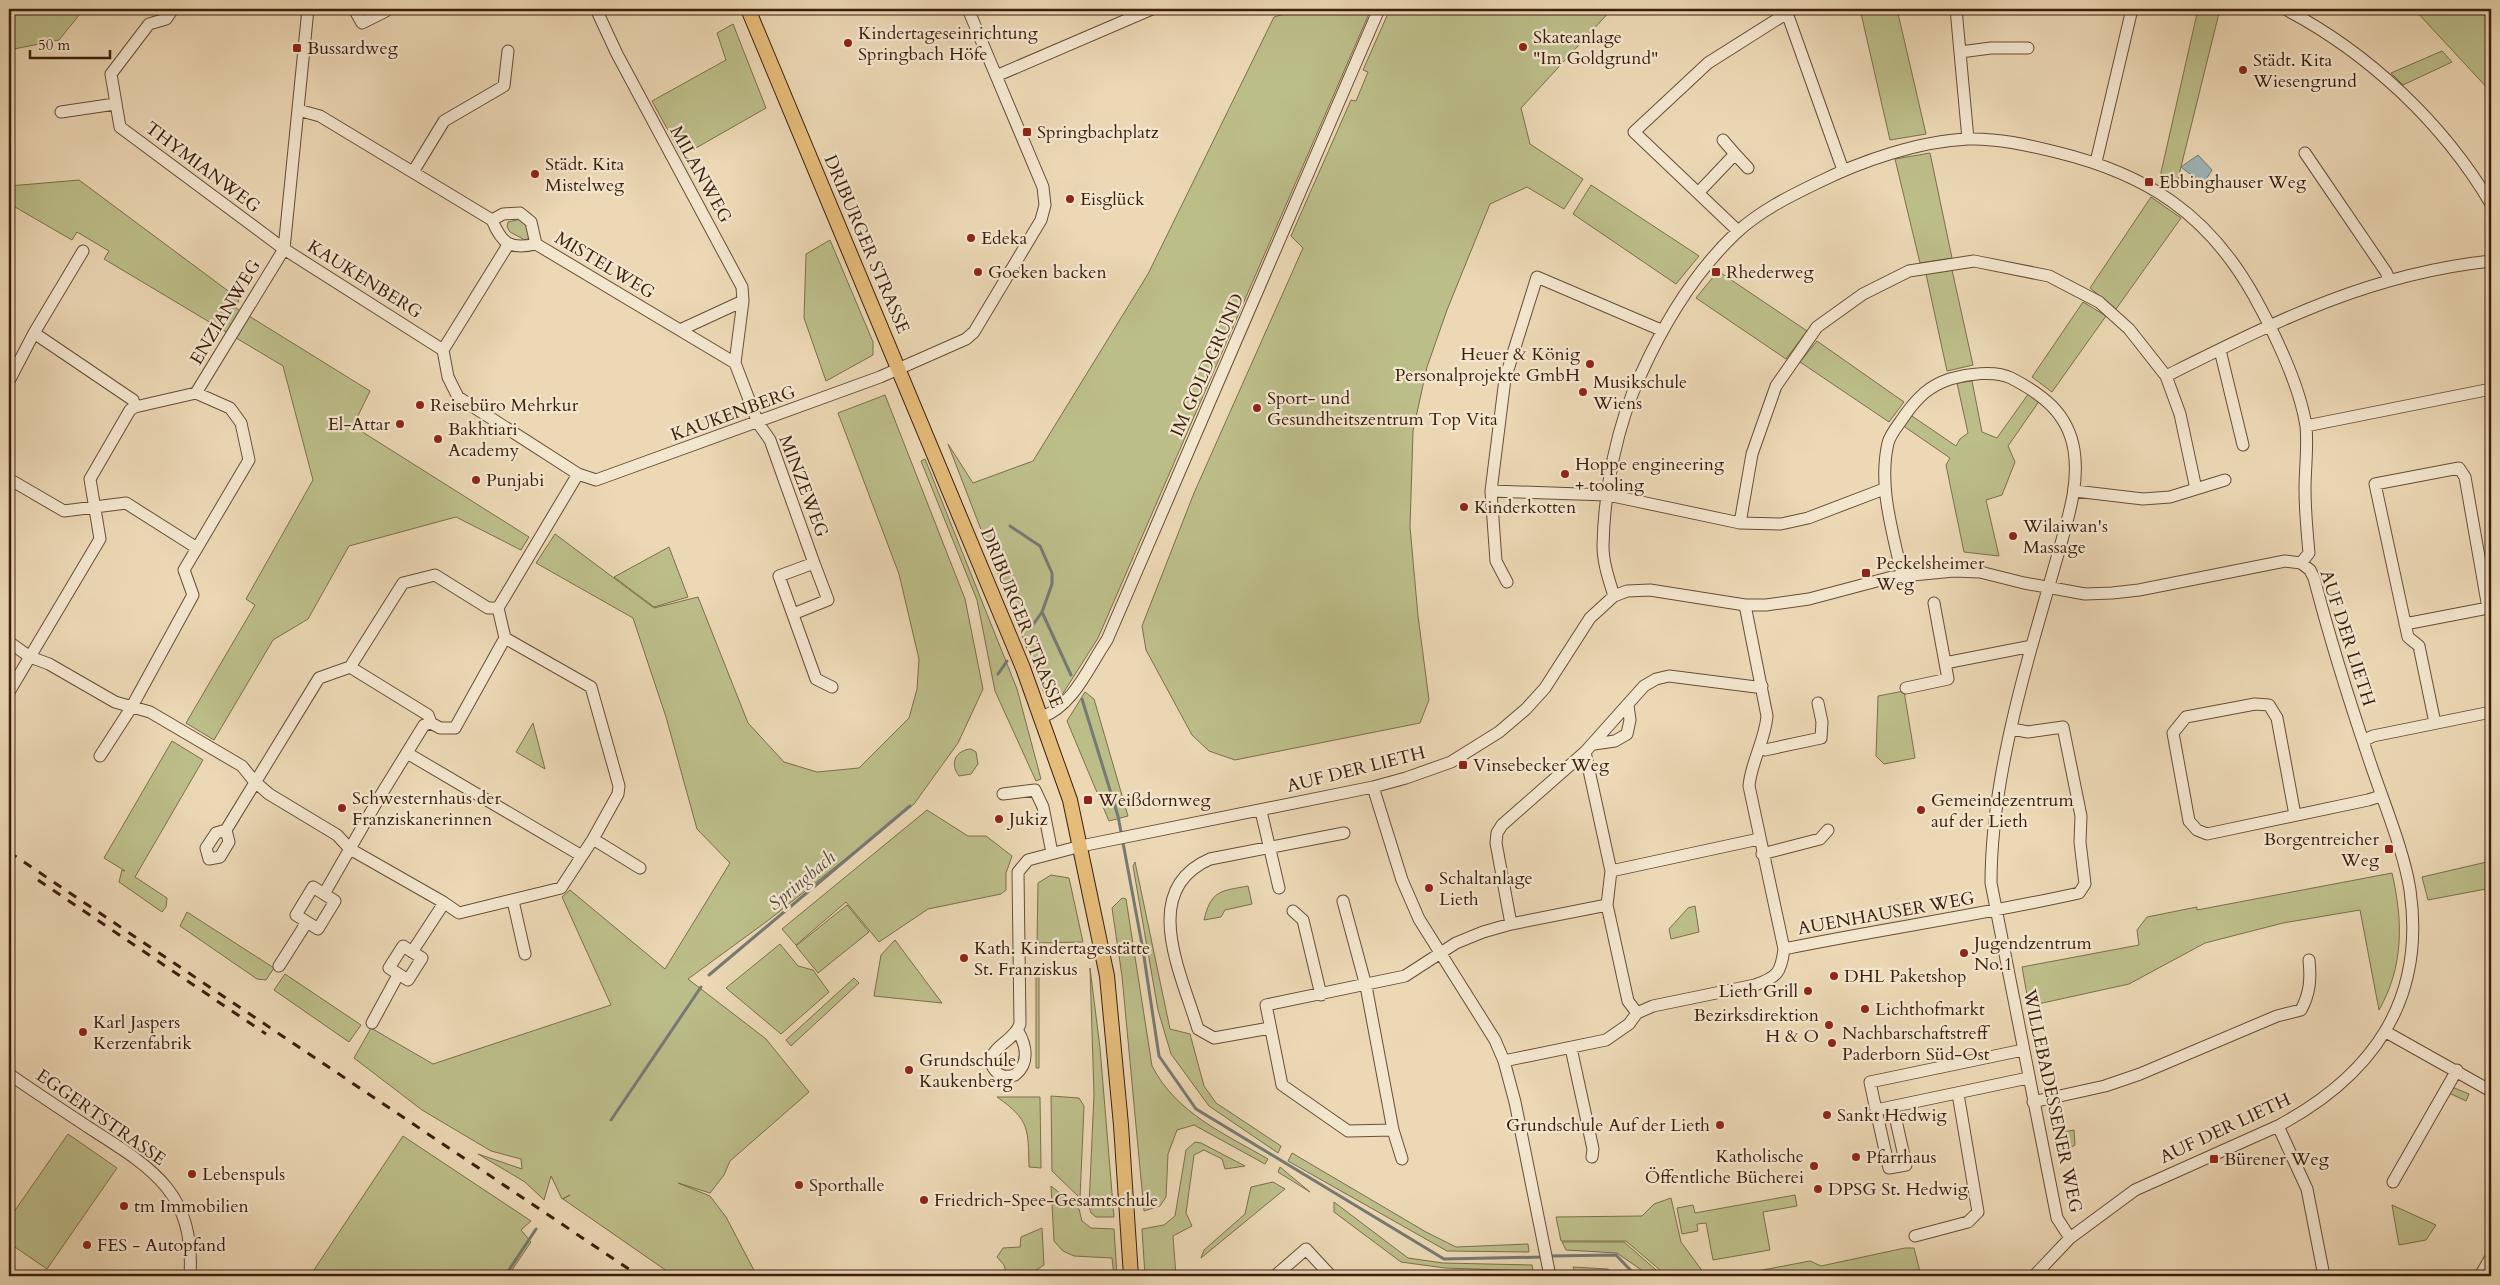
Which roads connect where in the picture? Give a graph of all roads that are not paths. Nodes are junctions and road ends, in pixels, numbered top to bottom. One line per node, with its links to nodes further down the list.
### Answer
1 (173, 9): 18 (street, THYMIANWEG)
2 (308, 9): 19 (street, KAUKENBERG)
3 (354, 9): 4 (street)
4 (385, 9)
5 (596, 9): 39 (street, MILANWEG)
6 (748, 9): 47 (main road, DRIBURGER STRASSE)
7 (968, 9): 17 (street, KAUKENBERG)
8 (1152, 9): 17 (street)
9 (1379, 9): 92 (street, IM GOLDGRUND)
10 (1956, 9): 16 (street)
11 (2132, 9): 25 (street)
12 (2285, 9): 30 (street)
13 (1791, 11): 27 (street); 29 (street)
14 (2028, 48): 16 (street)
15 (508, 51): 28 (street)
16 (1960, 52): 21 (street)
17 (996, 76): 47 (street, KAUKENBERG)
18 (115, 104): 20 (street); 35 (street, THYMIANWEG)
19 (298, 110): 28 (street); 35 (street, KAUKENBERG)
20 (61, 112)
21 (1968, 139): 25 (street, AUF DER LIETH); 27 (street, AUF DER LIETH)
22 (1723, 140): 24 (street)
23 (2305, 153): 38 (street)
24 (1735, 154): 26 (street); 29 (street)
25 (2096, 162): 40 (street, AUF DER LIETH)
26 (1748, 168)
27 (1842, 170): 32 (street, AUF DER LIETH)
28 (414, 172): 31 (street)
29 (1698, 193): 32 (street)
30 (2491, 204)
31 (492, 220): 33 (street); 34 (street)
32 (1738, 232): 42 (street, AUF DER LIETH)
33 (536, 244): 34 (street, MISTELWEG); 41 (street, MISTELWEG)
34 (508, 245): 44 (street)
35 (284, 249): 44 (street, KAUKENBERG); 51 (street, ENZIANWEG)
36 (83, 251): 43 (street)
37 (2491, 261): 38 (street)
38 (2388, 279): 40 (street)
39 (743, 301): 41 (street); 46 (street, MILANWEG)
40 (2271, 325): 45 (street); 54 (street, AUF DER LIETH)
41 (680, 330): 46 (street, MISTELWEG)
42 (1661, 330): 61 (street); 63 (street, AUF DER LIETH)
43 (34, 333): 49 (street); 52 (street)
44 (443, 350): 56 (street, KAUKENBERG)
45 (2220, 350): 48 (street); 55 (street)
46 (735, 363): 53 (street)
47 (899, 368): 53 (street, KAUKENBERG); 92 (main road, DRIBURGER STRASSE)
48 (2166, 376): 60 (street); 65 (street)
49 (9, 381)
50 (2491, 389): 54 (street)
51 (196, 393): 52 (street, ENZIANWEG); 66 (street, ENZIANWEG)
52 (135, 407): 64 (street)
53 (758, 423): 56 (street, KAUKENBERG); 67 (street, MINZEWEG)
54 (2306, 426): 68 (street, AUF DER LIETH)
55 (2243, 444)
56 (578, 474): 75 (street)
57 (9, 479): 64 (street)
58 (2225, 480): 60 (street)
59 (1884, 489): 62 (street, WILLEBADESSENER WEG); 65 (street); 69 (street, WILLEBADESSENER WEG)
60 (2196, 489): 62 (street)
61 (1491, 491): 63 (street); 70 (street)
62 (2075, 491): 71 (street, WILLEBADESSENER WEG)
63 (1608, 494): 65 (street); 72 (street, AUF DER LIETH)
64 (95, 507): 66 (street); 81 (street)
65 (1740, 523)
66 (197, 548): 90 (street, ENZIANWEG)
67 (814, 563): 76 (street, MINZEWEG); 76 (street, MINZEWEG)
68 (2301, 563): 71 (street); 96 (street, AUF DER LIETH)
69 (1902, 575): 71 (street); 74 (street)
70 (1507, 582)
71 (2049, 588): 80 (street, WILLEBADESSENER WEG)
72 (1614, 596): 74 (street); 103 (street, AUF DER LIETH)
73 (1934, 602): 82 (street)
74 (1745, 604): 85 (street)
75 (498, 608): 78 (street); 83 (street)
76 (792, 614): 84 (street, MINZEWEG)
77 (2405, 624): 77 (street); 94 (street)
78 (505, 638): 93 (street); 111 (street)
79 (9, 642): 81 (street)
80 (2032, 646): 82 (street); 95 (street, WILLEBADESSENER WEG)
81 (30, 657): 87 (street); 90 (street)
82 (1945, 663): 86 (street)
83 (350, 667): 93 (street); 102 (street)
84 (832, 686)
85 (1762, 686): 89 (street); 98 (street)
86 (1906, 688)
87 (9, 692)
88 (1818, 703): 98 (street)
89 (1628, 706): 97 (street); 97 (street)
90 (130, 708): 101 (street, ENZIANWEG); 102 (street)
91 (2491, 712): 94 (street)
92 (1042, 717): 113 (main road, DRIBURGER STRASSE)
93 (431, 723): 100 (street)
94 (2434, 723): 96 (street)
95 (2012, 729): 128 (street, WILLEBADESSENER WEG); 128 (street, AUENHAUSER WEG)
96 (2362, 741): 105 (street, AUF DER LIETH)
97 (1594, 744): 99 (street)
98 (1760, 748): 112 (street)
99 (1585, 752): 120 (street); 130 (street)
100 (407, 753): 115 (street); 118 (street)
101 (100, 756)
102 (254, 781): 108 (street); 115 (street)
103 (1373, 787): 106 (street, AUF DER LIETH); 132 (street)
104 (1003, 794): 116 (street)
105 (2381, 796): 107 (street); 142 (street, AUF DER LIETH)
106 (1261, 811): 113 (street, AUF DER LIETH); 114 (street)
107 (2296, 815): 107 (street)
108 (226, 830)
109 (1828, 830): 117 (street)
110 (1344, 833): 114 (street)
111 (593, 839): 118 (street); 119 (street)
112 (1759, 839): 117 (street); 120 (street)
113 (1081, 846): 116 (street); 163 (main road, DRIBURGER STRASSE)
114 (1270, 847): 121 (street); 140 (street)
115 (350, 849): 122 (street); 125 (street)
116 (1052, 853): 141 (street)
117 (1762, 854): 131 (street)
118 (582, 856): 123 (street)
119 (640, 868)
120 (1611, 871): 126 (street)
121 (1279, 888)
122 (324, 894): 129 (street); 129 (street)
123 (513, 901): 125 (street); 133 (street)
124 (1343, 901): 136 (street)
125 (444, 903): 139 (street)
126 (1607, 905): 130 (street); 138 (street)
127 (1293, 911): 137 (street)
128 (1995, 912): 131 (street, AUENHAUSER WEG); 144 (street, WILLEBADESSENER WEG)
129 (307, 922): 135 (street)
130 (1511, 924): 132 (street)
131 (1784, 949): 138 (street)
132 (1439, 953): 136 (street); 145 (street)
133 (525, 954)
134 (2309, 960): 151 (street)
135 (279, 966)
136 (1366, 986): 137 (street); 155 (street)
137 (1320, 995): 140 (street)
138 (1637, 1013): 143 (street)
139 (372, 1023)
140 (1270, 1028): 155 (street)
141 (1018, 1031)
142 (2386, 1032): 146 (street); 154 (street, AUF DER LIETH)
143 (1572, 1048): 145 (street); 156 (street)
144 (2023, 1050): 148 (street, WILLEBADESSENER WEG); 153 (street)
145 (1504, 1061): 166 (street)
146 (2457, 1070): 149 (street); 158 (street)
147 (9, 1074): 162 (street, EGGERTSTRASSE)
148 (2028, 1078): 150 (street); 151 (street, WILLEBADESSENER WEG)
149 (2491, 1091)
150 (1958, 1094): 152 (street); 159 (street)
151 (2034, 1102): 160 (street, WILLEBADESSENER WEG)
152 (1893, 1107): 153 (street); 153 (street)
153 (1876, 1110)
154 (2278, 1126): 160 (street, AUF DER LIETH); 168 (street)
155 (1394, 1130): 157 (street)
156 (1592, 1157)
157 (1402, 1159)
158 (2393, 1182)
159 (1915, 1236)
160 (2070, 1238): 167 (street, AUF DER LIETH)
161 (2491, 1257): 169 (street)
162 (190, 1276)
163 (1131, 1276)
164 (1275, 1276): 165 (street)
165 (1331, 1276)
166 (1550, 1276)
167 (2034, 1276)
168 (2324, 1276)
169 (2480, 1276)

